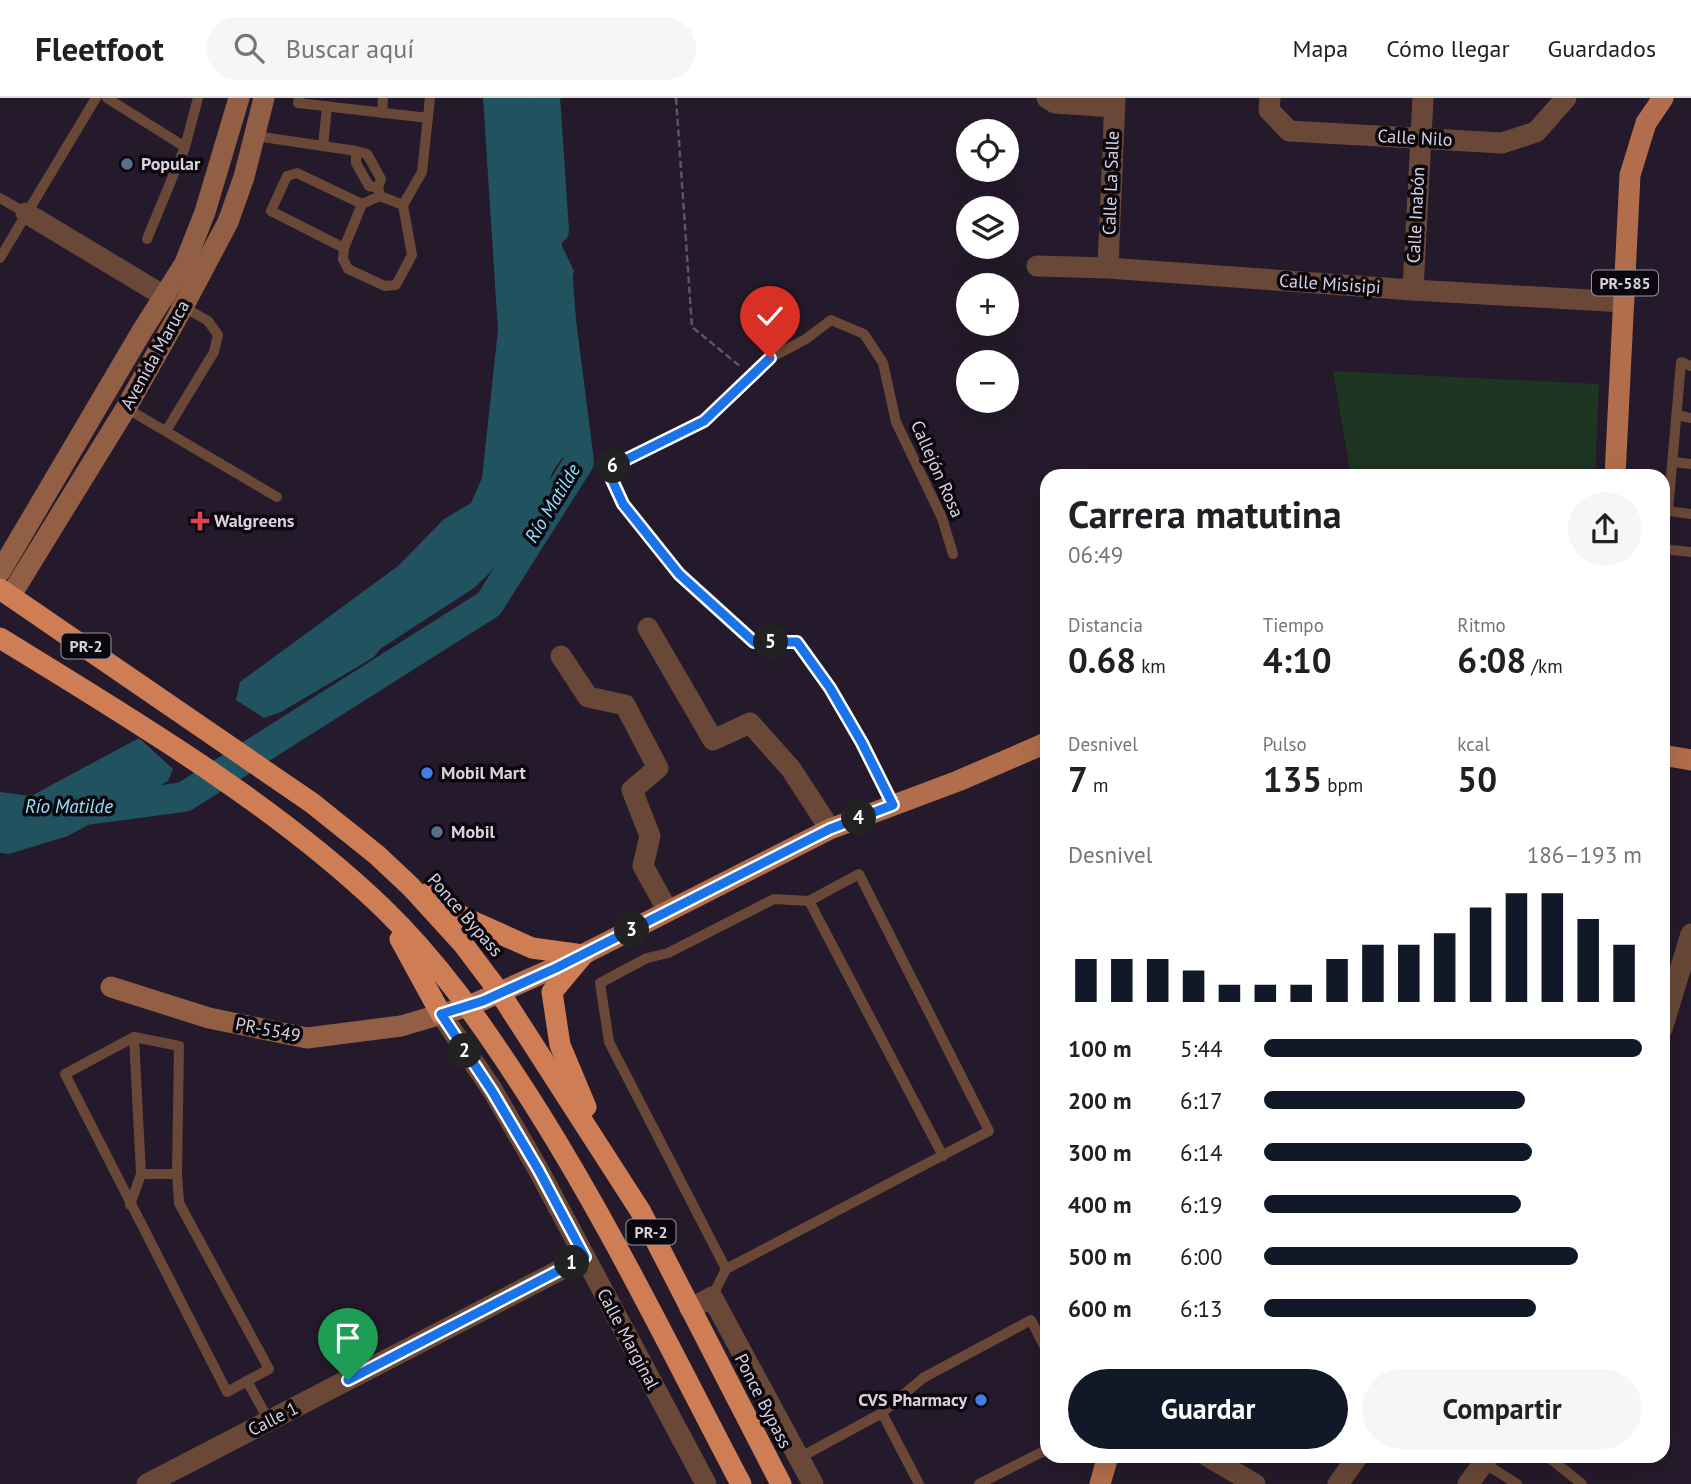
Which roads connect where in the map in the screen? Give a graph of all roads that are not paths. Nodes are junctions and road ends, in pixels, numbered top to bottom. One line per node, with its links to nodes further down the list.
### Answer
1 (96, 98): 26 (lane)
2 (107, 98): 21 (lane)
3 (198, 98): 21 (lane)
4 (239, 98): 33 (street, Avenida Maruca)
5 (264, 98): 18 (street, Avenida Maruca)
6 (299, 98): 15 (lane)
7 (383, 98): 16 (lane)
8 (430, 98): 17 (lane)
9 (1047, 98): 14 (street)
10 (1270, 98): 19 (street, Calle Nilo)
11 (1423, 98): 19 (street, Calle Inabón)
12 (1566, 98): 19 (street, Calle Nilo)
13 (1663, 98): 34 (main road, PR-585)
14 (1114, 103): 31 (street, Calle La Salle)
15 (327, 106): 16 (lane); 20 (lane)
16 (382, 113): 17 (lane)
17 (428, 118): 25 (lane)
18 (256, 136): 20 (lane); 35 (street, Avenida Maruca)
19 (1420, 139): 32 (street, Calle Inabón)
20 (323, 146): 22 (lane)
21 (186, 147): 27 (lane)
22 (379, 192): 24 (lane); 25 (lane)
23 (0, 198): 26 (lane)
24 (362, 204): 28 (lane); 28 (lane)
25 (402, 205): 28 (lane)
26 (26, 213): 29 (lane); 33 (street)
27 (147, 239)
28 (344, 248)
29 (0, 258)
30 (1037, 266): 31 (street, Calle Misisipi)
31 (1108, 268): 32 (street, Calle Misisipi)
32 (1413, 290): 34 (street, Calle Misisipi)
33 (164, 296): 35 (lane); 51 (street, Avenida Maruca)
34 (1624, 302): 43 (main road, PR-585)
35 (183, 307): 37 (street, Avenida Maruca); 40 (lane)
36 (1691, 366): 38 (lane)
37 (126, 408): 40 (lane); 52 (street, Avenida Maruca)
38 (1677, 415): 39 (lane); 41 (lane)
39 (1691, 418)
40 (166, 431): 45 (lane)
41 (1673, 462): 42 (lane); 44 (lane)
42 (1691, 464)
43 (1615, 469)
44 (1670, 492)
45 (276, 497)
46 (1670, 512): 47 (lane)
47 (1691, 514)
48 (1670, 550): 49 (lane)
49 (1691, 552)
50 (953, 554): 57 (lane, Callejón Rosa)
51 (0, 572)
52 (5, 592): 59 (highway, Ponce Bypass / PR-2)
53 (648, 628): 58 (street)
54 (0, 638): 61 (highway, PR-2)
55 (561, 656): 62 (street)
56 (1040, 745): 57 (main road)
57 (893, 805): 58 (main road)
58 (830, 829): 62 (main road)
59 (392, 870): 64 (highway); 66 (highway, Ponce Bypass / PR-2)
60 (809, 901): 71 (lane); 71 (lane); 77 (lane)
61 (384, 909): 68 (highway, PR-2); 69 (highway)
62 (668, 911): 64 (main road)
63 (1691, 934): 67 (street)
64 (583, 955): 66 (main road); 72 (highway)
65 (111, 987): 69 (street, PR-5549)
66 (500, 993): 68 (main road); 72 (highway, Ponce Bypass / PR-2)
67 (1670, 1003)
68 (469, 1006): 69 (street, PR-5549); 94 (highway, PR-2)
69 (441, 1014): 76 (street, Calle Marginal)
70 (134, 1037): 73 (lane); 74 (lane); 75 (lane)
71 (943, 1156): 77 (lane)
72 (612, 1166): 79 (highway, Ponce Bypass / PR-2)
73 (141, 1174): 74 (lane); 75 (lane)
74 (177, 1174): 81 (lane)
75 (130, 1205): 81 (lane)
76 (585, 1257): 83 (street, Calle 1); 93 (street, Calle Marginal)
77 (726, 1269): 78 (lane)
78 (712, 1297): 79 (street); 85 (street)
79 (690, 1309): 95 (highway, Ponce Bypass / PR-2)
80 (1040, 1338): 82 (lane)
81 (247, 1381): 83 (lane)
82 (882, 1413): 85 (lane); 97 (lane)
83 (269, 1421): 92 (street, Calle 1)
84 (1040, 1453): 98 (lane)
85 (799, 1458): 96 (street)
86 (1106, 1463): 99 (main road)
87 (1219, 1463): 100 (street)
88 (1353, 1463): 101 (street)
89 (1484, 1463): 102 (street)
90 (1492, 1463): 103 (lane)
91 (1556, 1463): 104 (lane)
92 (147, 1484)
93 (706, 1484)
94 (741, 1484)
95 (781, 1484)
96 (813, 1484)
97 (919, 1484)
98 (979, 1484)
99 (1100, 1484)
100 (1255, 1484)
101 (1338, 1484)
102 (1468, 1484)
103 (1517, 1484)
104 (1582, 1484)

